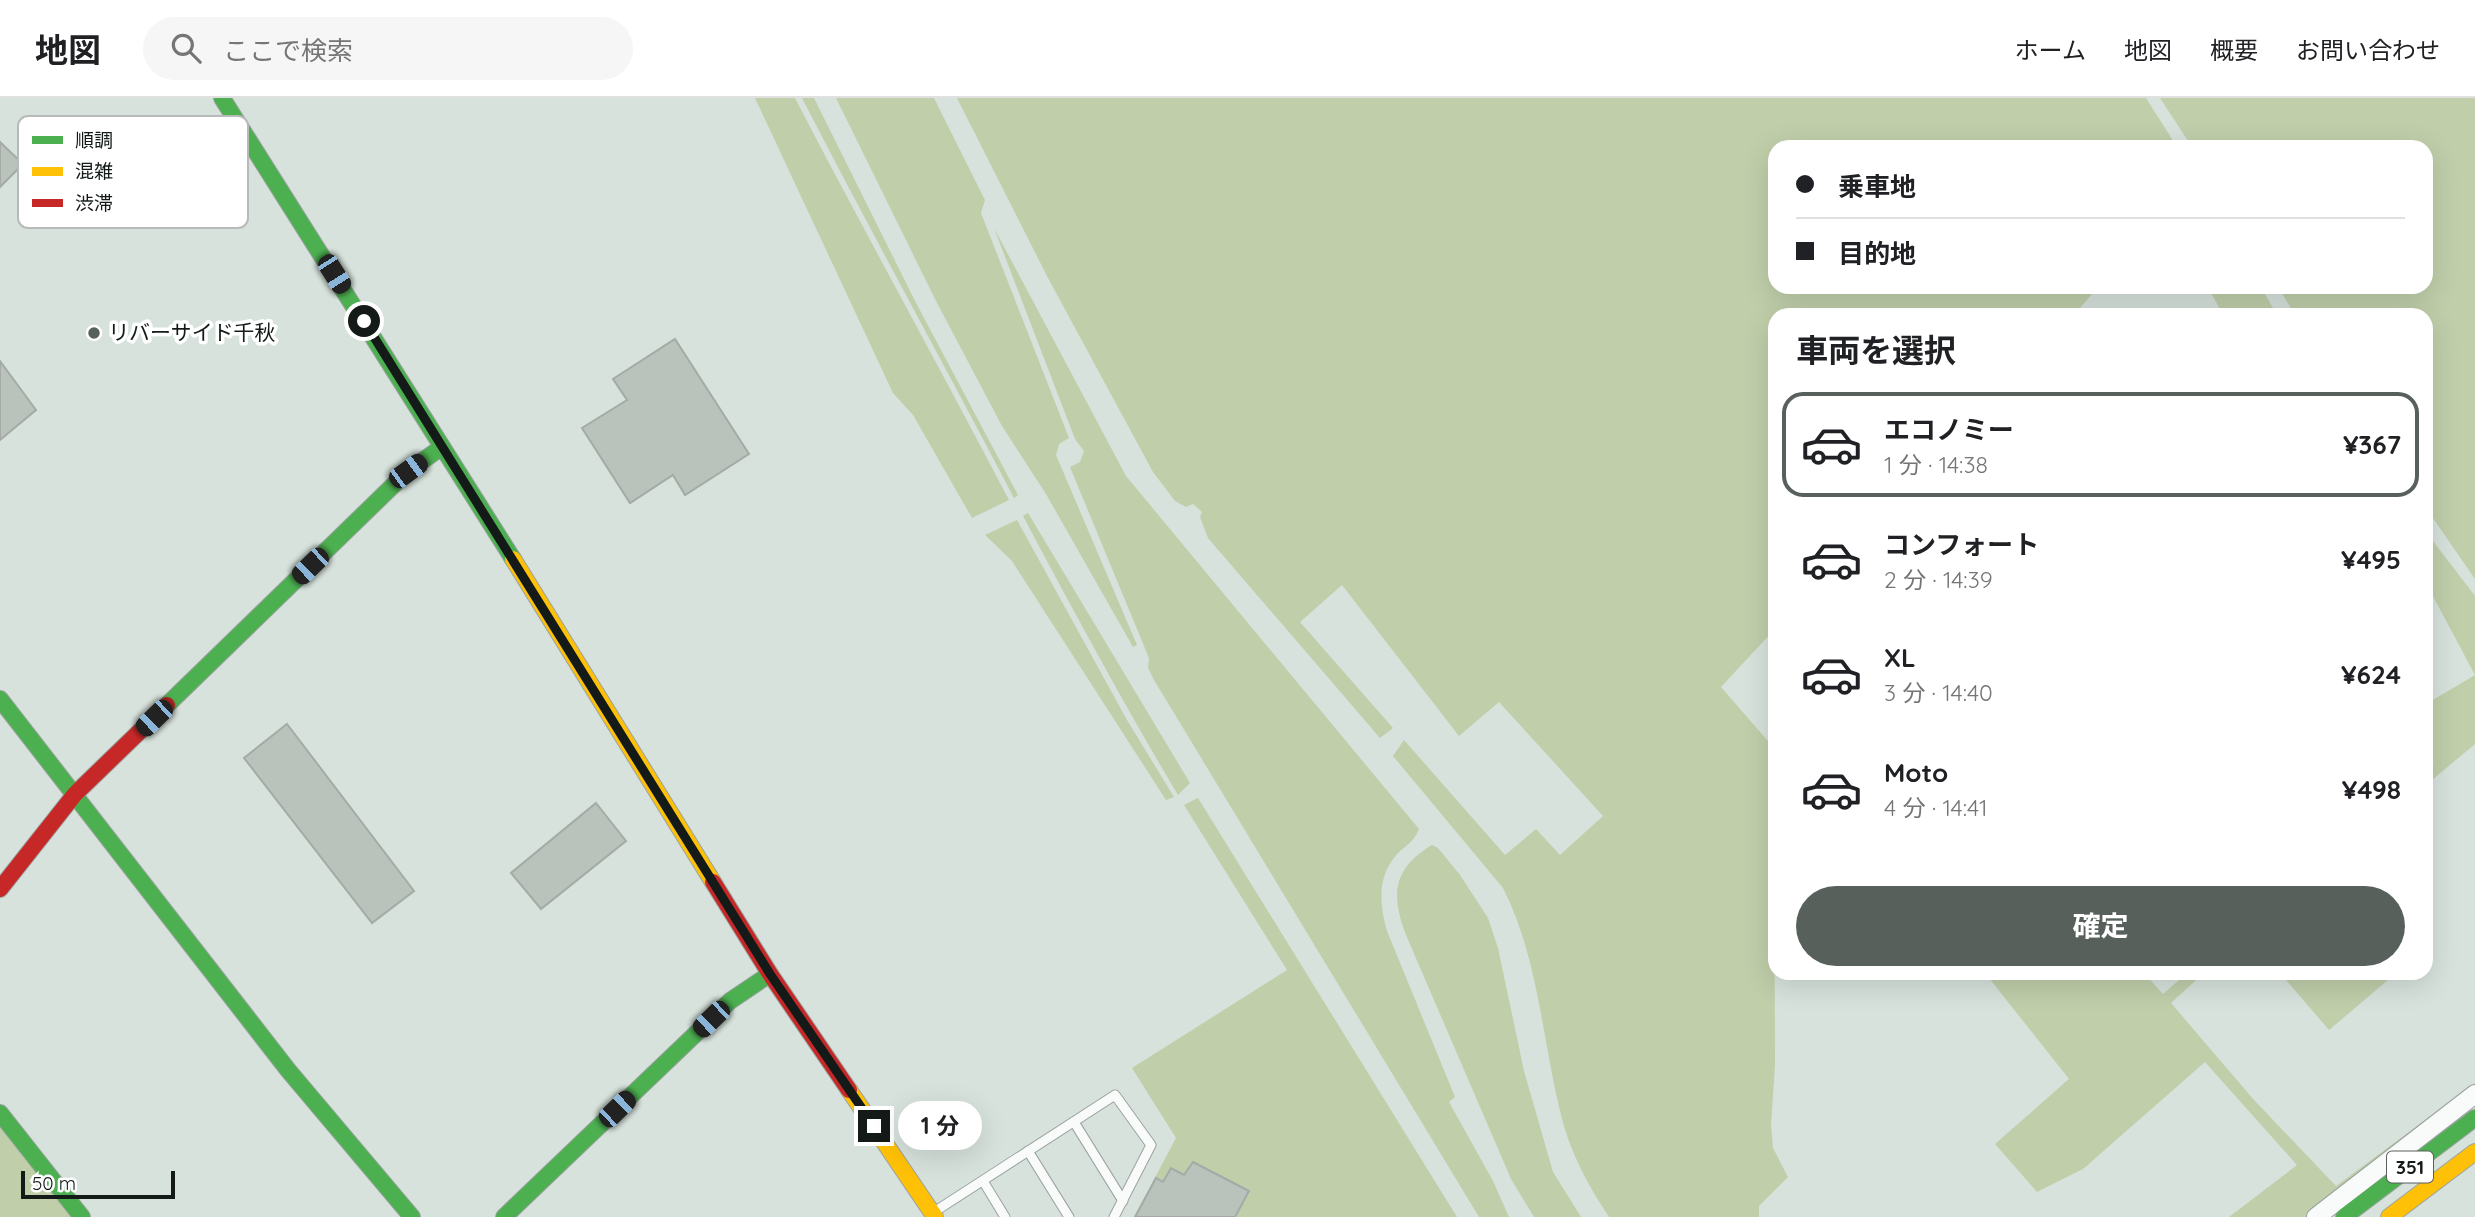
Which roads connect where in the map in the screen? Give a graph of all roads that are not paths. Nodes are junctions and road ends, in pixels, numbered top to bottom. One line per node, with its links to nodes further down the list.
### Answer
1 (222, 98): 2 (main road)
2 (233, 116)
3 (248, 139): 4 (main road)
4 (442, 447): 6 (main road); 8 (main road)
5 (0, 699): 6 (main road)
6 (75, 794): 7 (main road); 19 (main road)
7 (0, 889)
8 (770, 974): 17 (main road); 20 (main road)
9 (2475, 1094): 24 (street)
10 (0, 1113): 18 (main road)
11 (2475, 1118): 25 (main road, 351)
12 (1074, 1122): 13 (lane); 16 (lane); 16 (lane)
13 (1028, 1151): 15 (lane); 22 (lane)
14 (2475, 1152): 26 (main road, 351)
15 (983, 1181): 17 (lane); 21 (lane)
16 (1123, 1201): 23 (lane)
17 (934, 1215)
18 (82, 1217)
19 (412, 1217)
20 (504, 1217)
21 (1005, 1217)
22 (1069, 1217)
23 (1114, 1217)
24 (2316, 1217)
25 (2344, 1217)
26 (2389, 1217)

